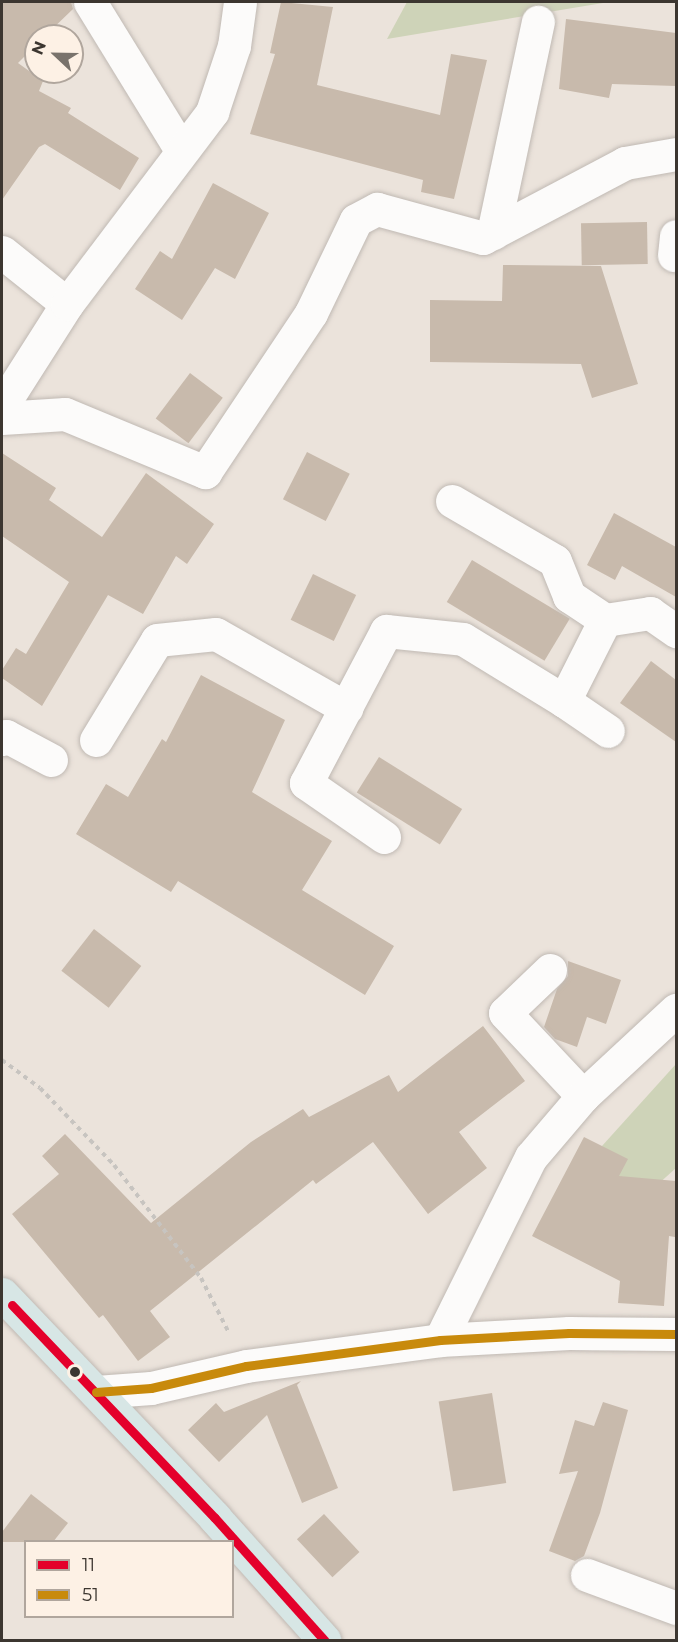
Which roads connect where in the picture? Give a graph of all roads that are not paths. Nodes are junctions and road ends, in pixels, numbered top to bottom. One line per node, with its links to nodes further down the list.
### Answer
1 (90, 2): 4 (street)
2 (240, 2): 4 (street)
3 (538, 22): 6 (street)
4 (181, 150): 8 (street)
5 (676, 154): 6 (street)
6 (493, 233): 10 (street)
7 (2, 252): 8 (street)
8 (67, 304): 9 (street)
9 (2, 406)
10 (2, 418)
11 (452, 501): 12 (street)
12 (605, 620): 13 (street); 14 (street)
13 (676, 631)
14 (564, 701): 15 (street); 16 (street)
15 (346, 708): 18 (street); 20 (street)
16 (608, 731)
17 (2, 739): 19 (street)
18 (96, 740)
19 (51, 760)
20 (384, 837)
21 (550, 970): 23 (street)
22 (676, 1010): 23 (street)
23 (583, 1096): 26 (street)
24 (2, 1294): 27 (highway)
25 (676, 1334): 26 (street)
26 (440, 1340): 27 (street)
27 (96, 1392): 28 (highway)
28 (232, 1540)
29 (234, 1543): 32 (highway)
30 (587, 1575): 31 (street)
31 (676, 1608)
32 (324, 1641)

